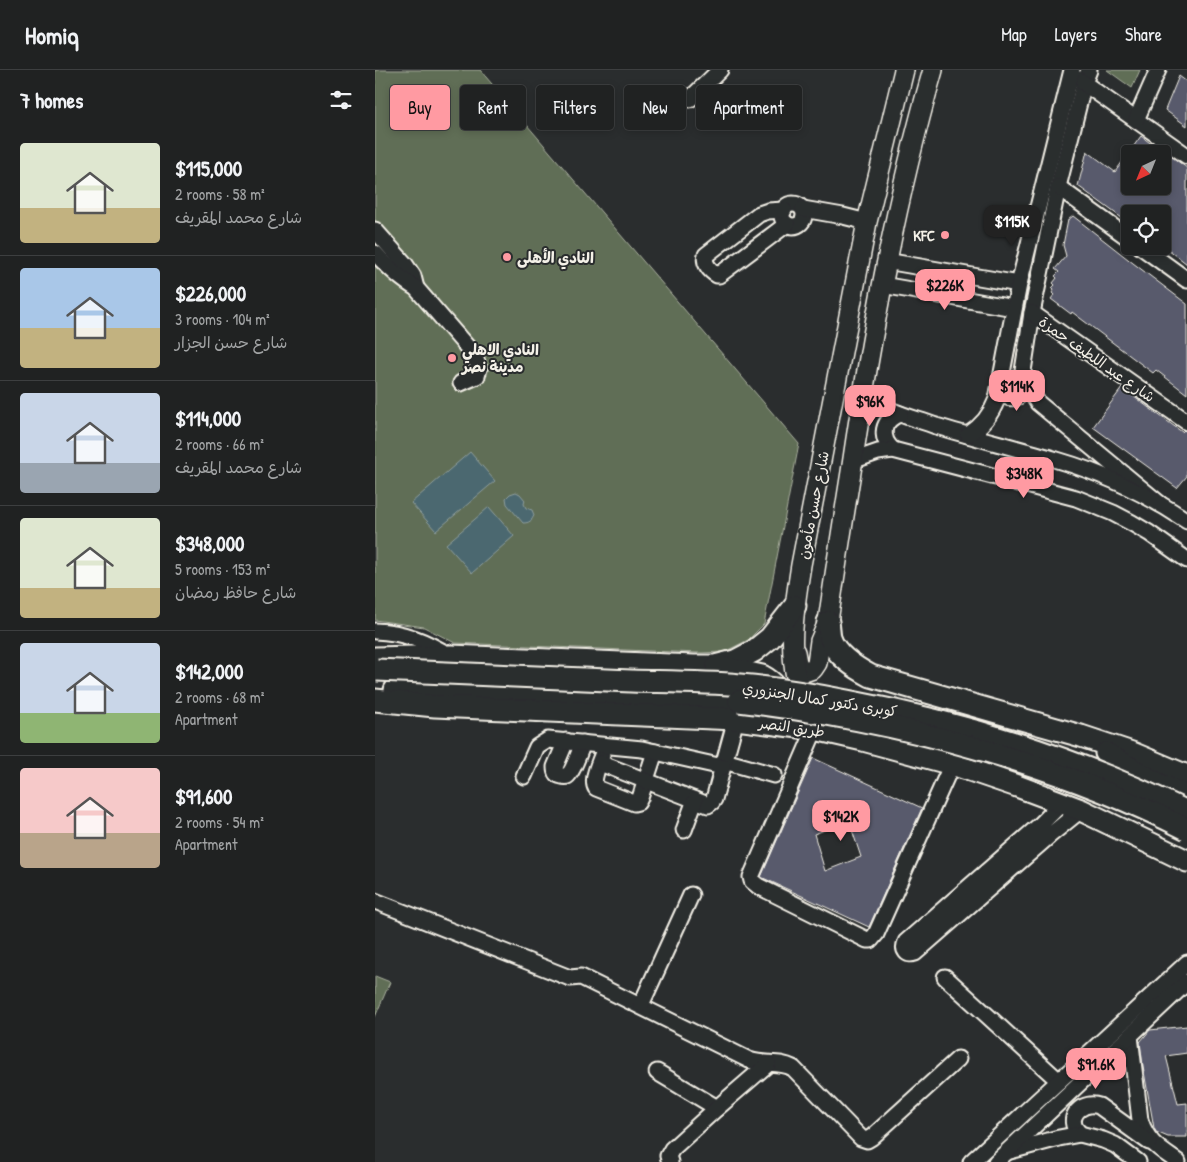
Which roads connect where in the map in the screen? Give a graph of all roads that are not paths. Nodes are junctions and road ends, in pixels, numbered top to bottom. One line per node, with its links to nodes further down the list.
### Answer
1 (720, 70): 7 (street)
2 (904, 70): 12 (main road, شارع حسن مأمون)
3 (933, 70): 17 (main road, شارع حسن مأمون)
4 (1158, 70): 8 (street)
5 (1071, 72): 6 (street); 19 (street)
6 (1087, 77): 8 (street); 10 (street)
7 (690, 99)
8 (1136, 120): 9 (street)
9 (1187, 156)
10 (1058, 187): 14 (street); 23 (street)
11 (785, 217): 11 (street); 12 (street)
12 (867, 222): 36 (main road, شارع حسن مأمون)
13 (375, 230): 21 (street)
14 (1121, 232)
15 (375, 253): 21 (street)
16 (1152, 255): 18 (street)
17 (886, 261): 19 (street); 20 (main road, شارع حسن مأمون)
18 (1187, 280)
19 (1019, 284): 22 (street)
20 (881, 285): 22 (street); 26 (main road, شارع حسن مأمون)
21 (416, 288): 24 (street)
22 (1014, 308): 27 (street)
23 (1032, 313): 25 (street); 29 (street, شارع عبد اللطيف حمزة)
24 (461, 382)
25 (1026, 385): 27 (street); 33 (street)
26 (863, 389): 28 (street); 32 (main road, شارع حسن مأمون)
27 (999, 390): 30 (street)
28 (900, 414): 30 (street); 31 (street)
29 (1187, 422)
30 (968, 436): 33 (street)
31 (893, 450): 32 (street); 35 (street)
32 (852, 461): 37 (main road, شارع حسن مأمون)
33 (1160, 504): 34 (street)
34 (1187, 520)
35 (1187, 560)
36 (795, 606): 39 (main road, شارع حسن مأمون); 41 (highway)
37 (828, 622): 39 (main road, شارع حسن مأمون); 43 (highway)
38 (375, 631): 40 (street)
39 (793, 641): 47 (main road, شارع حسن مأمون)
40 (451, 656): 41 (highway); 42 (highway)
41 (715, 666): 46 (highway)
42 (376, 675): 64 (highway, كوبرى دكتور كمال الجنزوري, bridge); 66 (highway, كوبرى دكتور كمال الجنزوري, bridge)
43 (879, 678): 48 (highway); 49 (highway)
44 (375, 700): 45 (highway, طريق النصر)
45 (736, 719): 46 (highway, طريق النصر); 55 (street)
46 (775, 724): 47 (highway, طريق النصر)
47 (819, 730): 49 (highway, طريق النصر); 56 (street)
48 (1081, 736): 59 (highway); 61 (highway)
49 (863, 740): 56 (highway, طريق النصر)
50 (565, 742): 51 (street); 51 (street); 58 (street)
51 (583, 743): 52 (street)
52 (605, 746): 53 (street); 54 (street)
53 (655, 752): 55 (street); 60 (street)
54 (600, 763): 60 (street); 60 (street)
55 (724, 764): 57 (street); 62 (street)
56 (952, 764): 63 (highway, طريق النصر)
57 (774, 775)
58 (523, 776)
59 (1187, 776)
60 (645, 780): 62 (street)
61 (1187, 797)
62 (695, 800): 67 (street)
63 (1071, 807): 65 (highway, طريق النصر); 72 (street)
64 (1187, 812)
65 (1107, 822): 68 (highway); 69 (highway, طريق النصر)
66 (1187, 829)
67 (684, 830)
68 (1187, 846)
69 (1187, 861)
70 (691, 895): 76 (street)
71 (375, 901): 76 (street)
72 (941, 921)
73 (1187, 964): 81 (street)
74 (945, 977): 81 (street)
75 (1187, 982): 77 (street)
76 (641, 1005): 79 (street)
77 (1130, 1036): 84 (street); 85 (street)
78 (958, 1059): 79 (street)
79 (768, 1064): 82 (street)
80 (657, 1072): 82 (street)
81 (1059, 1081): 87 (street)
82 (717, 1108): 86 (street)
83 (1080, 1134): 84 (street); 85 (street); 88 (street)
84 (1154, 1146): 89 (street)
85 (1001, 1157)
86 (670, 1162)
87 (971, 1162)
88 (1138, 1162)
89 (1178, 1162)

